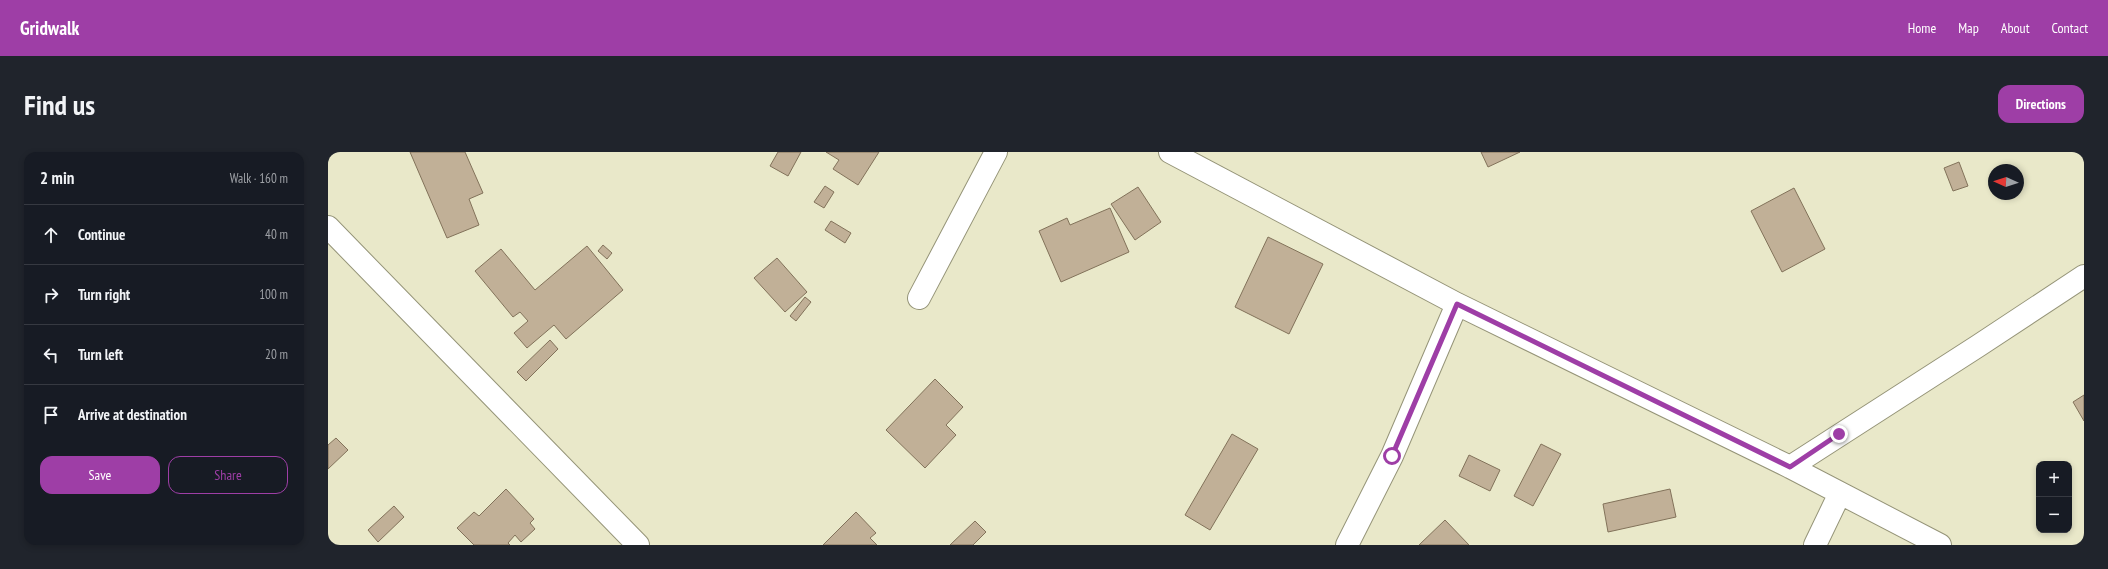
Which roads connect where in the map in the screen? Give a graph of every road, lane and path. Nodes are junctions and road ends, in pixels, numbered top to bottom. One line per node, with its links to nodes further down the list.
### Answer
1 (996, 152): 5 (street)
2 (1170, 152): 6 (street)
3 (328, 226): 9 (street)
4 (2084, 276): 7 (street)
5 (919, 298)
6 (1457, 304): 7 (street); 10 (street)
7 (1790, 467): 8 (street)
8 (1840, 493): 11 (street); 12 (street)
9 (638, 545)
10 (1347, 545)
11 (1815, 545)
12 (1940, 545)

